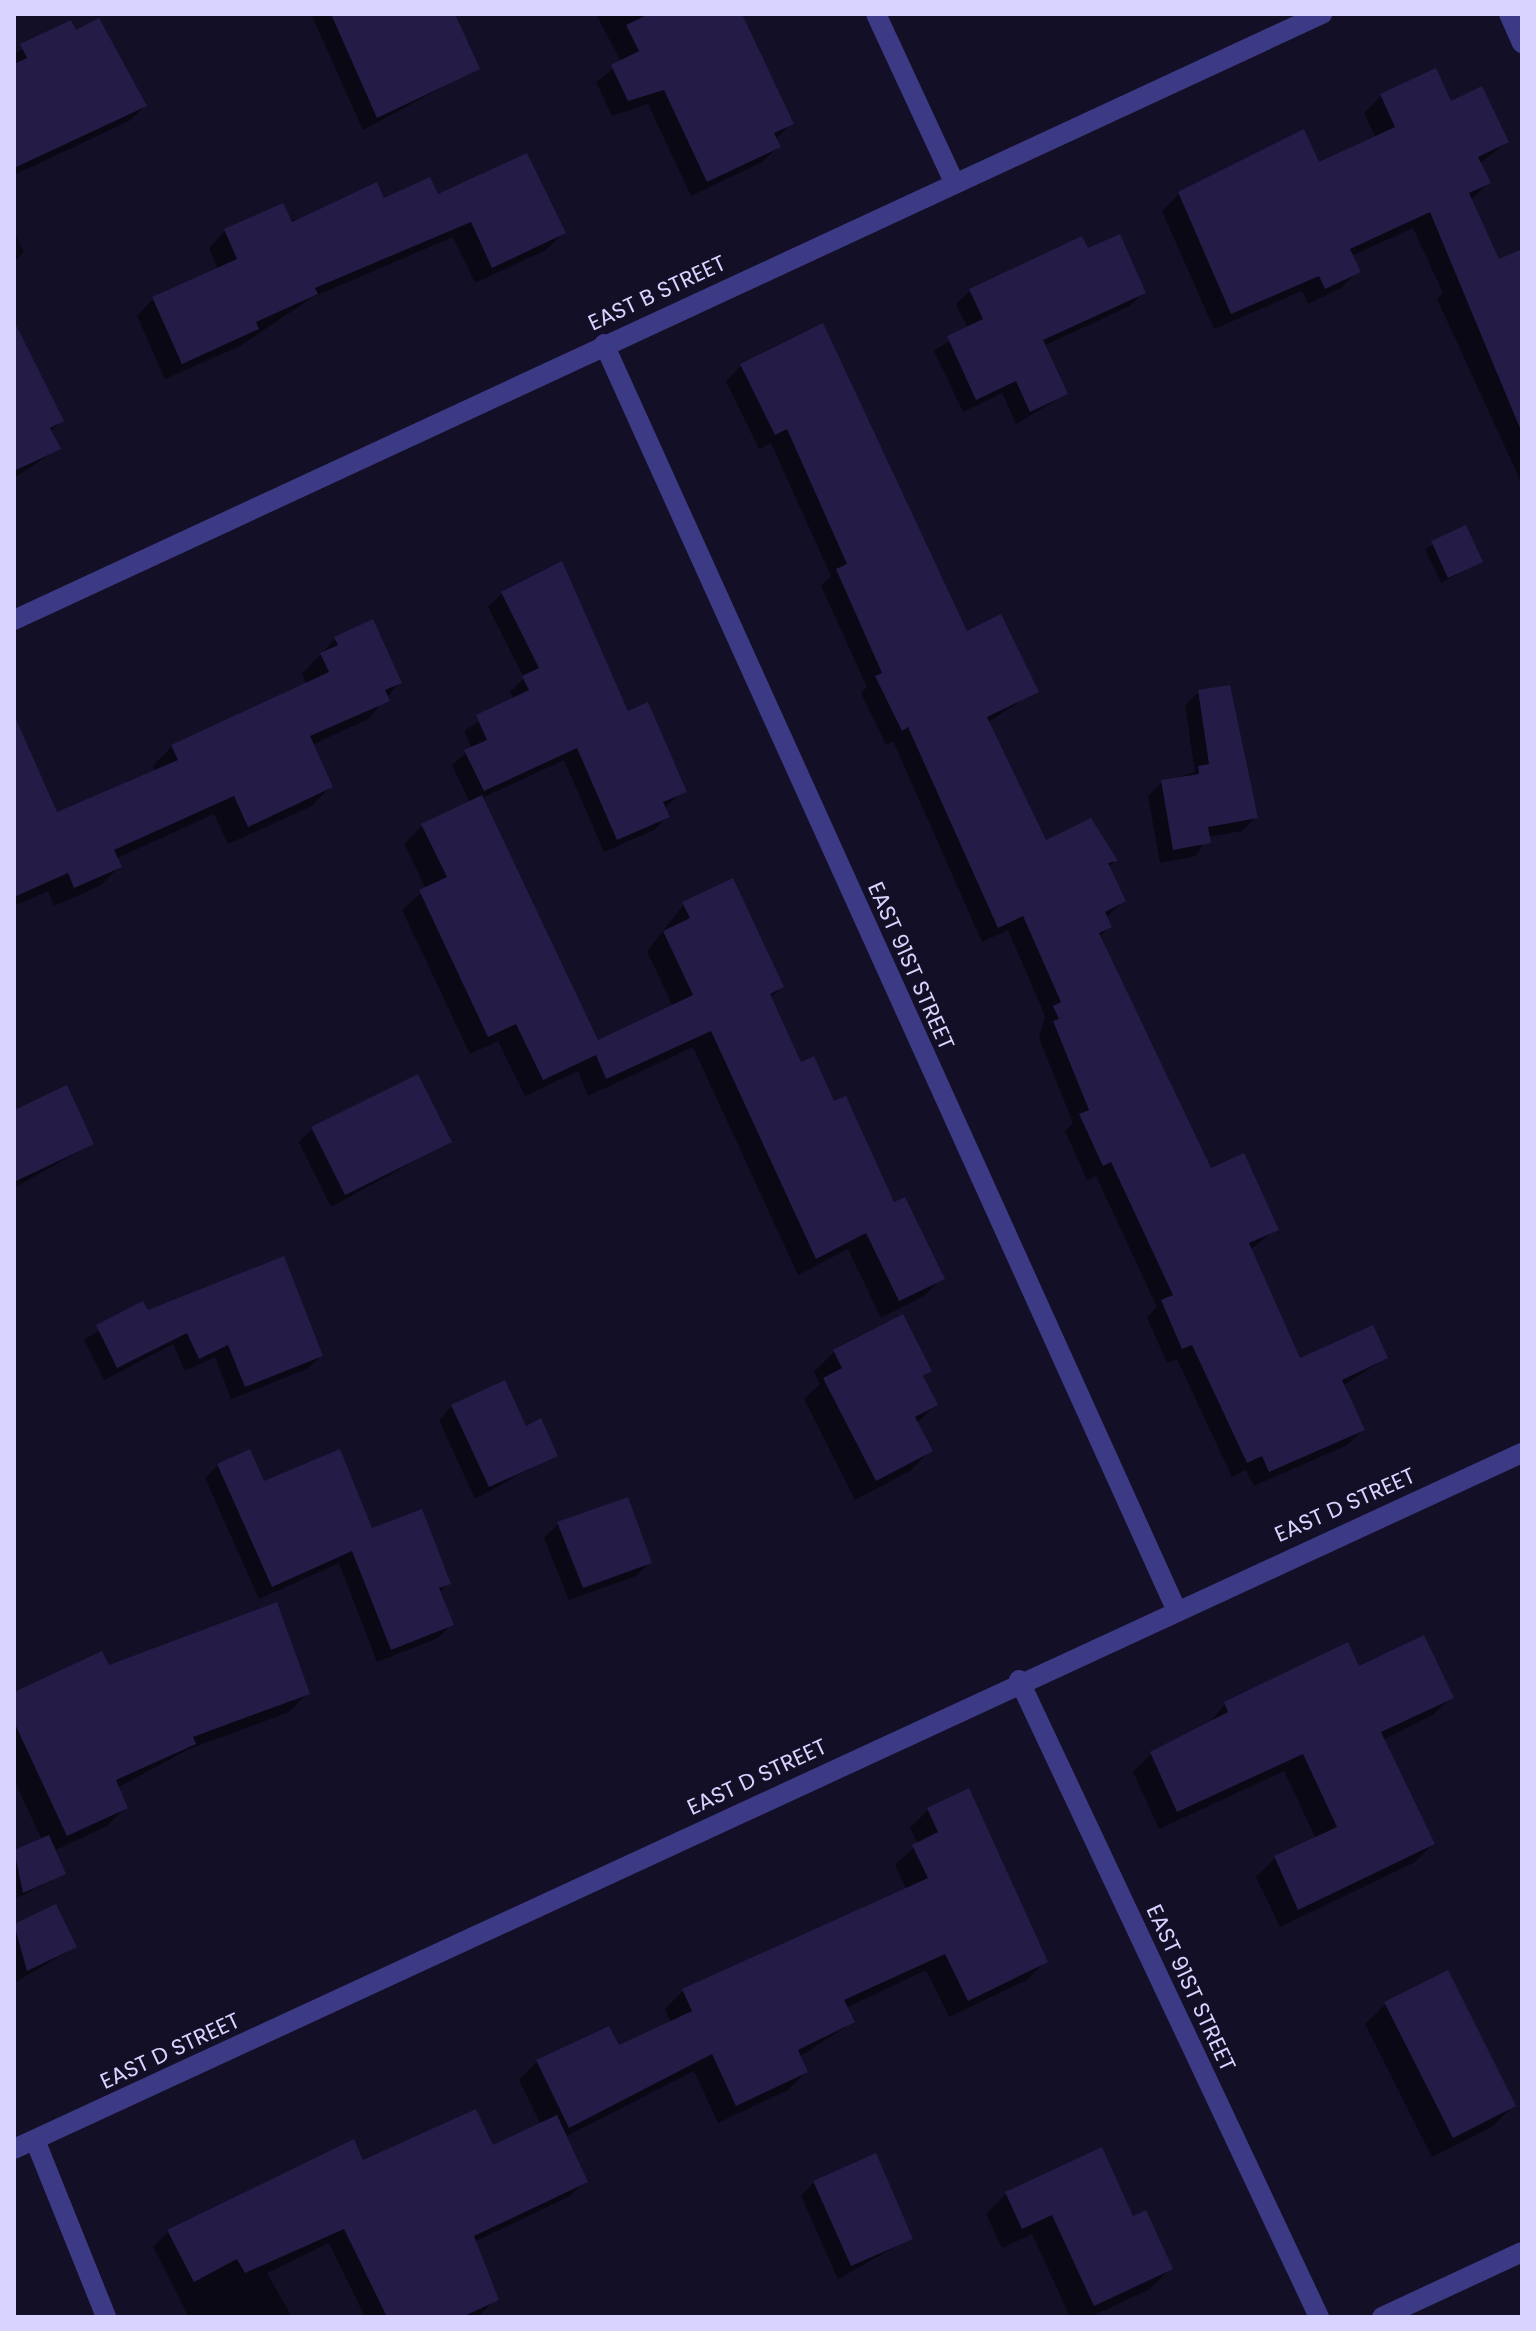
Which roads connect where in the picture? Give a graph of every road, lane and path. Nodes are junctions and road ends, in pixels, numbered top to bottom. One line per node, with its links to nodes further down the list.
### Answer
1 (876, 14): 5 (street)
2 (1322, 14): 5 (street, EAST B STREET)
3 (1509, 14): 4 (street)
4 (1522, 43)
5 (954, 182): 6 (street, EAST B STREET)
6 (604, 344): 7 (street, EAST B STREET); 9 (street, EAST 91ST STREET)
7 (14, 620)
8 (1522, 1453): 9 (street, EAST D STREET)
9 (1175, 1607): 10 (street, EAST D STREET)
10 (1019, 1680): 11 (street, EAST D STREET); 15 (street, EAST 91ST STREET)
11 (35, 2140): 12 (street, EAST D STREET); 14 (street)
12 (14, 2149)
13 (1522, 2252): 16 (street)
14 (106, 2317)
15 (1319, 2317)
16 (1382, 2317)

